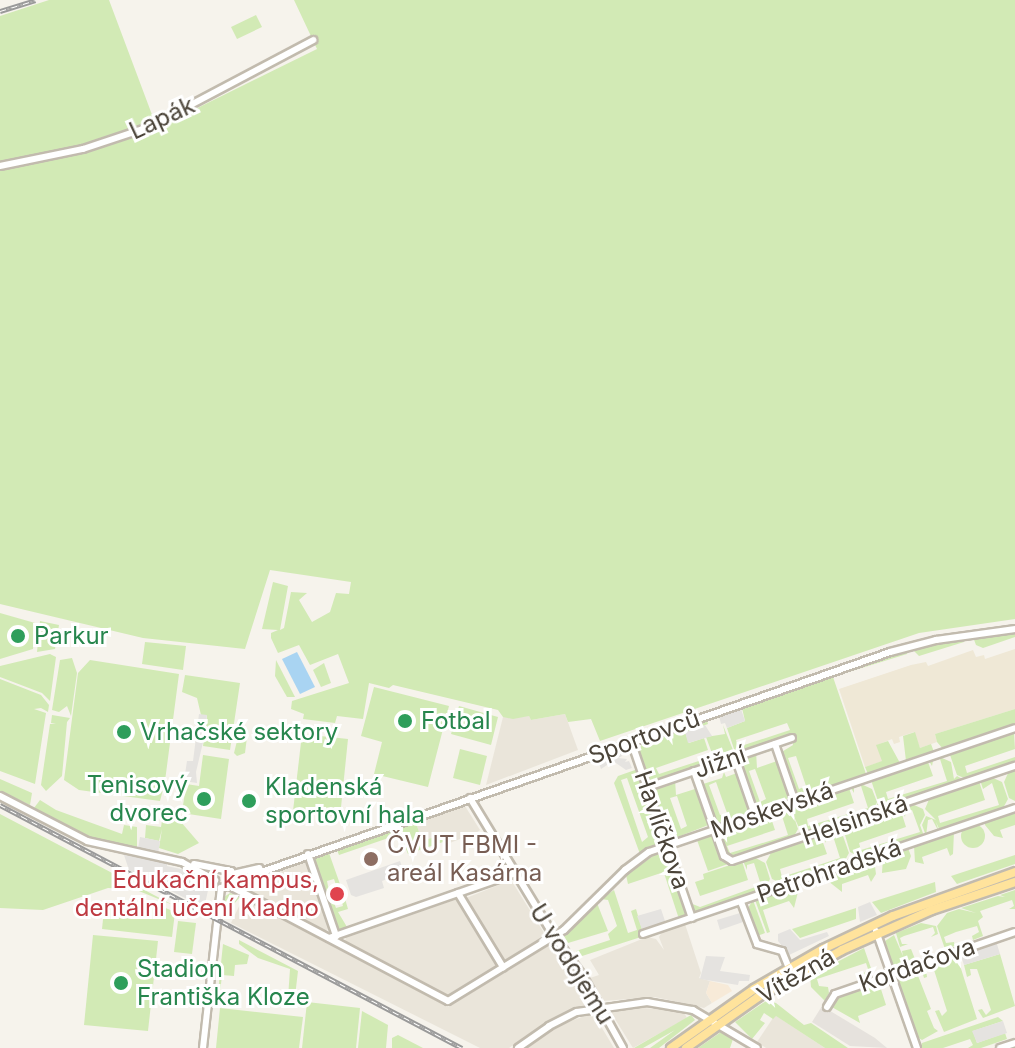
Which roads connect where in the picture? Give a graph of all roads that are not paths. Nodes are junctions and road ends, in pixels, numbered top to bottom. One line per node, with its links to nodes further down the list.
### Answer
1 (313, 40): 2 (street, Lapák)
2 (0, 166)
3 (1015, 629): 6 (street, Sportovců)
4 (1015, 728): 14 (street, Moskevská)
5 (792, 738): 7 (street, Jižní)
6 (631, 741): 11 (street, Havlíčkova); 13 (street, Sportovců)
7 (775, 744): 8 (street, Jižní); 14 (street)
8 (735, 757): 10 (street, Jižní); 16 (street)
9 (1015, 766): 17 (street, Helsinská)
10 (694, 771): 11 (street, Jižní); 17 (street)
11 (648, 787): 18 (street, Havlíčkova)
12 (0, 796): 20 (street)
13 (470, 798): 19 (street, Sportovců); 23 (street, U vodojemu)
14 (795, 802): 16 (street, Moskevská)
15 (1015, 808): 29 (street, Petrohradská)
16 (755, 815): 17 (street, Moskevská)
17 (714, 830): 18 (street, Moskevská)
18 (668, 845): 30 (street, Havlíčkova); 34 (street, Moskevská)
19 (308, 854): 25 (street, Sportovců); 35 (street)
20 (182, 862): 21 (street); 24 (street)
21 (218, 871): 24 (street); 25 (street)
22 (1015, 872): 31 (main road, Vítězná)
23 (516, 873): 28 (street); 34 (street, U vodojemu)
24 (215, 880): 27 (street)
25 (232, 880): 27 (street, Sportovců); 35 (street)
26 (1015, 882): 31 (main road, Vítězná)
27 (221, 888): 45 (street)
28 (458, 893): 35 (street); 36 (street)
29 (741, 902): 30 (street, Petrohradská); 37 (street, Vítězná)
30 (692, 918): 33 (street, Petrohradská)
31 (875, 929): 37 (main road, Vítězná); 38 (street); 42 (main road, Vítězná)
32 (1015, 932): 38 (street, Kordačova)
33 (643, 934)
34 (554, 936): 36 (street, Moskevská); 39 (street, U vodojemu)
35 (332, 937): 36 (street, Moskevská)
36 (503, 967)
37 (789, 968): 41 (main road, Vítězná)
38 (891, 973): 40 (street, Kordačova); 52 (street)
39 (598, 1007): 41 (street); 46 (street); 47 (street, U vodojemu)
40 (827, 1007)
41 (709, 1020): 42 (street); 48 (main road, Vítězná)
42 (719, 1024): 43 (street); 49 (main road, Vítězná)
43 (747, 1041): 50 (street); 51 (street)
44 (1015, 1043): 53 (street)
45 (203, 1048)
46 (518, 1048)
47 (623, 1048)
48 (671, 1048)
49 (686, 1048)
50 (737, 1048)
51 (757, 1048)
52 (917, 1048)
53 (1000, 1048)

